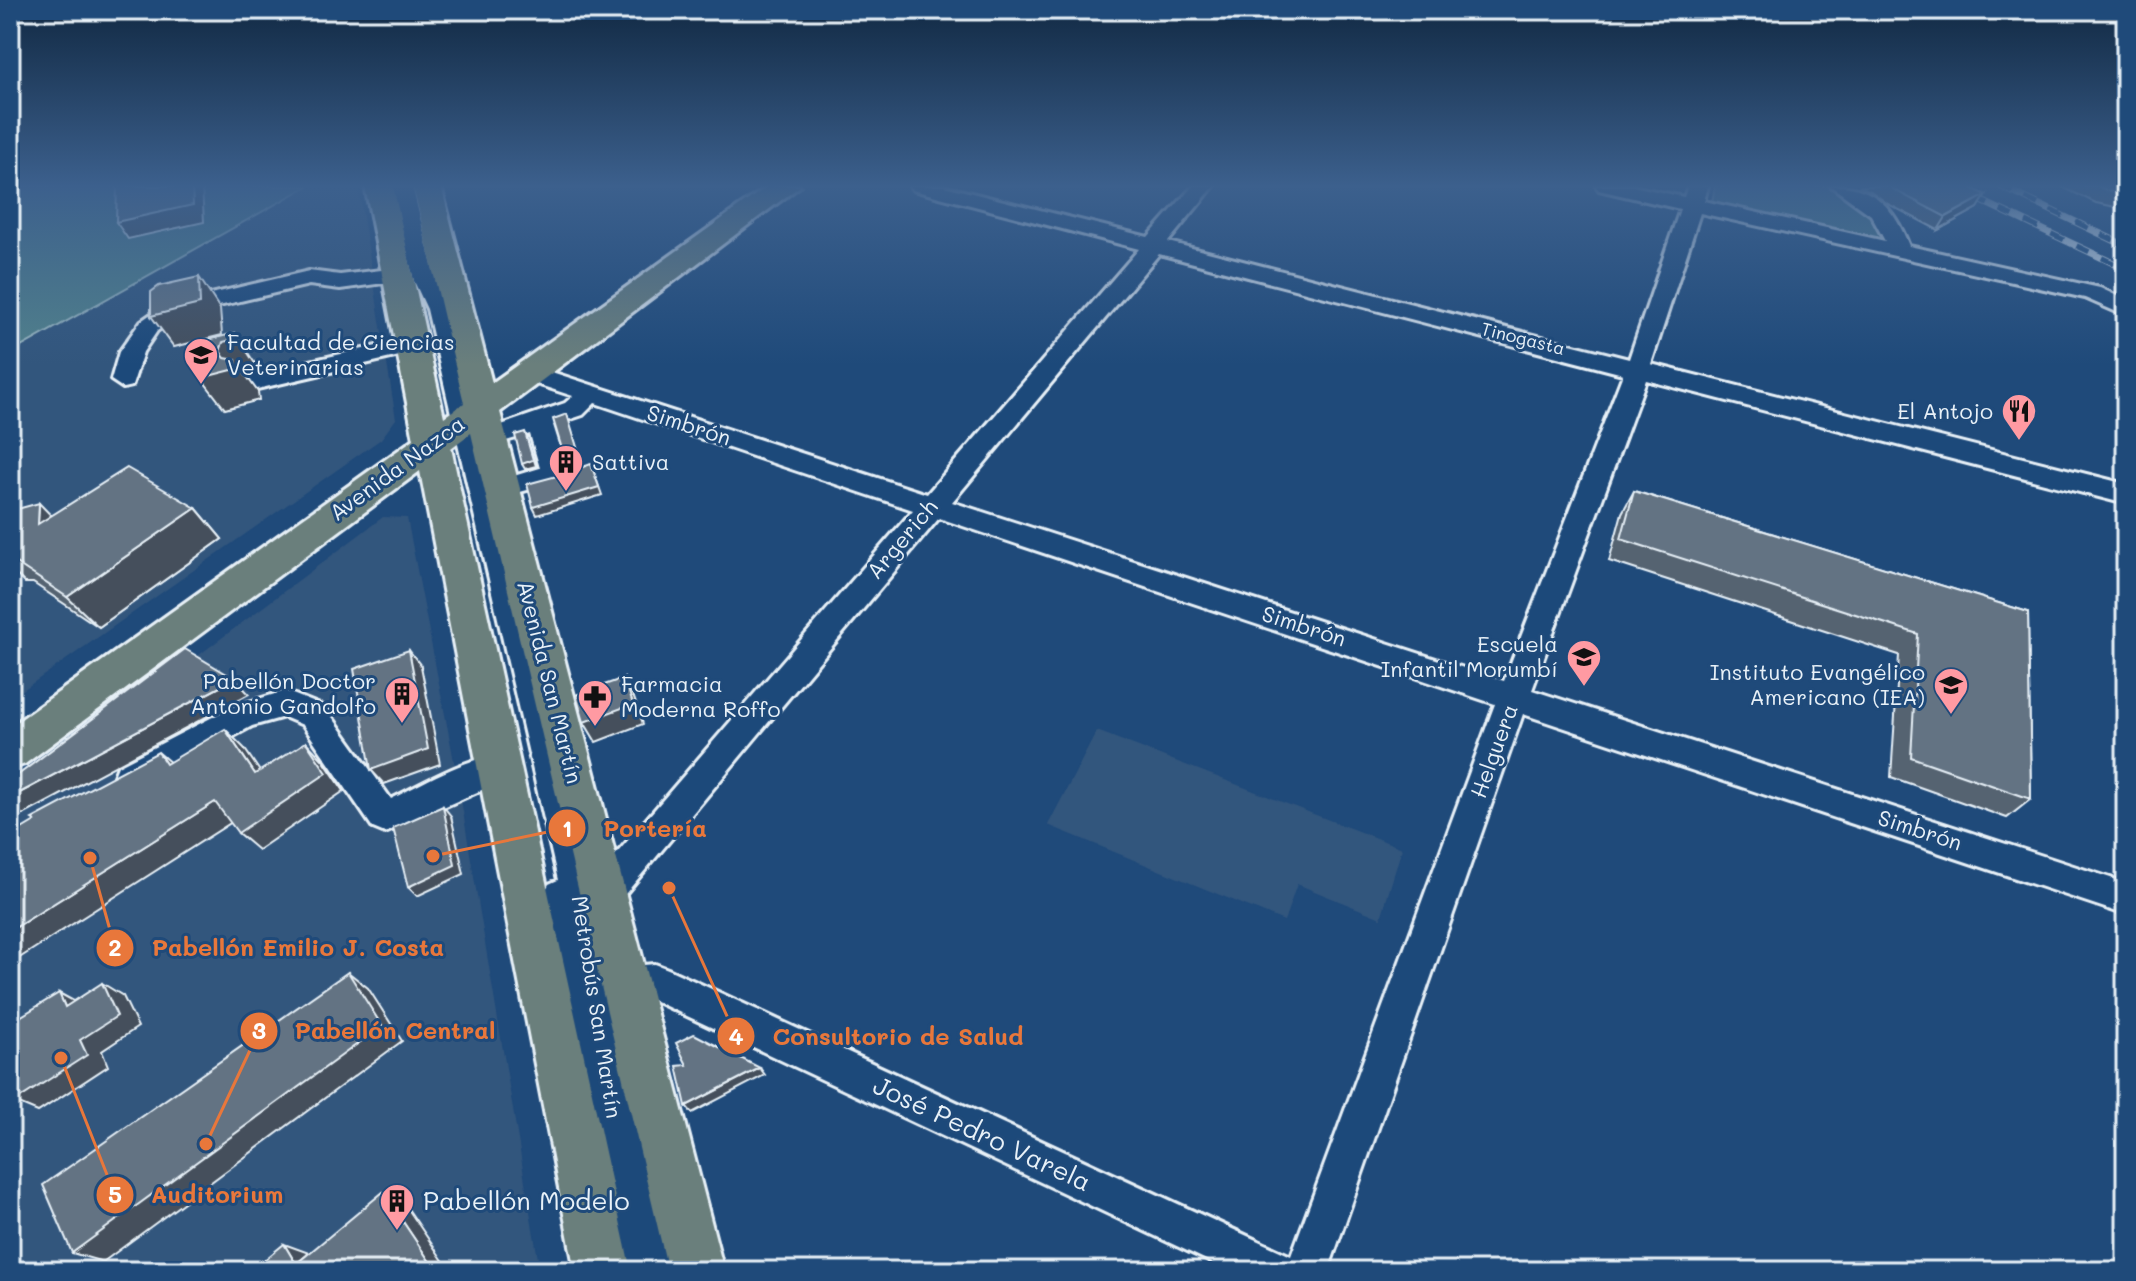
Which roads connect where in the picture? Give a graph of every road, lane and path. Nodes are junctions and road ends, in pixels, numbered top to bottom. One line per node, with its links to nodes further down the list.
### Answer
1 (392, 246): 11 (main road, Avenida San Martín)
2 (408, 246): 22 (street, Metrobús San Martín)
3 (416, 246): 22 (street, Metrobús San Martín)
4 (441, 246): 13 (main road, Avenida San Martín)
5 (703, 246): 15 (main road, Avenida Nazca)
6 (1155, 246): 16 (street, Tinogasta); 25 (street, Argerich)
7 (1678, 246): 16 (street, Helguera)
8 (1883, 246): 10 (street)
9 (1898, 246): 10 (street)
10 (1899, 250): 12 (street)
11 (398, 275): 14 (main road, Avenida San Martín); 18 (street)
12 (2126, 309)
13 (464, 344): 15 (main road); 22 (main road, Avenida San Martín)
14 (412, 346): 19 (street); 22 (main road, Avenida San Martín)
15 (562, 348): 17 (main road, Avenida Nazca)
16 (1638, 368): 24 (street, Tinogasta); 26 (street, Helguera)
17 (527, 372): 20 (street, Simbrón); 22 (main road, Avenida Nazca)
18 (123, 380)
19 (257, 381)
20 (591, 393): 21 (street); 25 (street, Simbrón)
21 (540, 424): 22 (street); 23 (street)
22 (463, 427): 23 (main road, Avenida San Martín); 27 (main road, Avenida Nazca); 28 (main road, Avenida San Martín); 32 (street, Metrobús San Martín)
23 (501, 489): 30 (main road, Avenida San Martín)
24 (2126, 494)
25 (931, 504): 26 (street, Simbrón); 30 (street, Argerich)
26 (1514, 695): 31 (street, Simbrón); 38 (street, Helguera)
27 (10, 751)
28 (499, 767): 29 (street); 32 (main road, Avenida San Martín)
29 (101, 793)
30 (604, 894): 32 (main road, Avenida San Martín)
31 (2126, 899)
32 (586, 993): 33 (main road, Avenida San Martín); 34 (street, Metrobús San Martín); 35 (street, Metrobús San Martín); 36 (main road, Avenida San Martín); 37 (street, José Pedro Varela)
33 (603, 1271)
34 (628, 1271)
35 (651, 1271)
36 (696, 1271)
37 (1277, 1271)
38 (1307, 1271)

